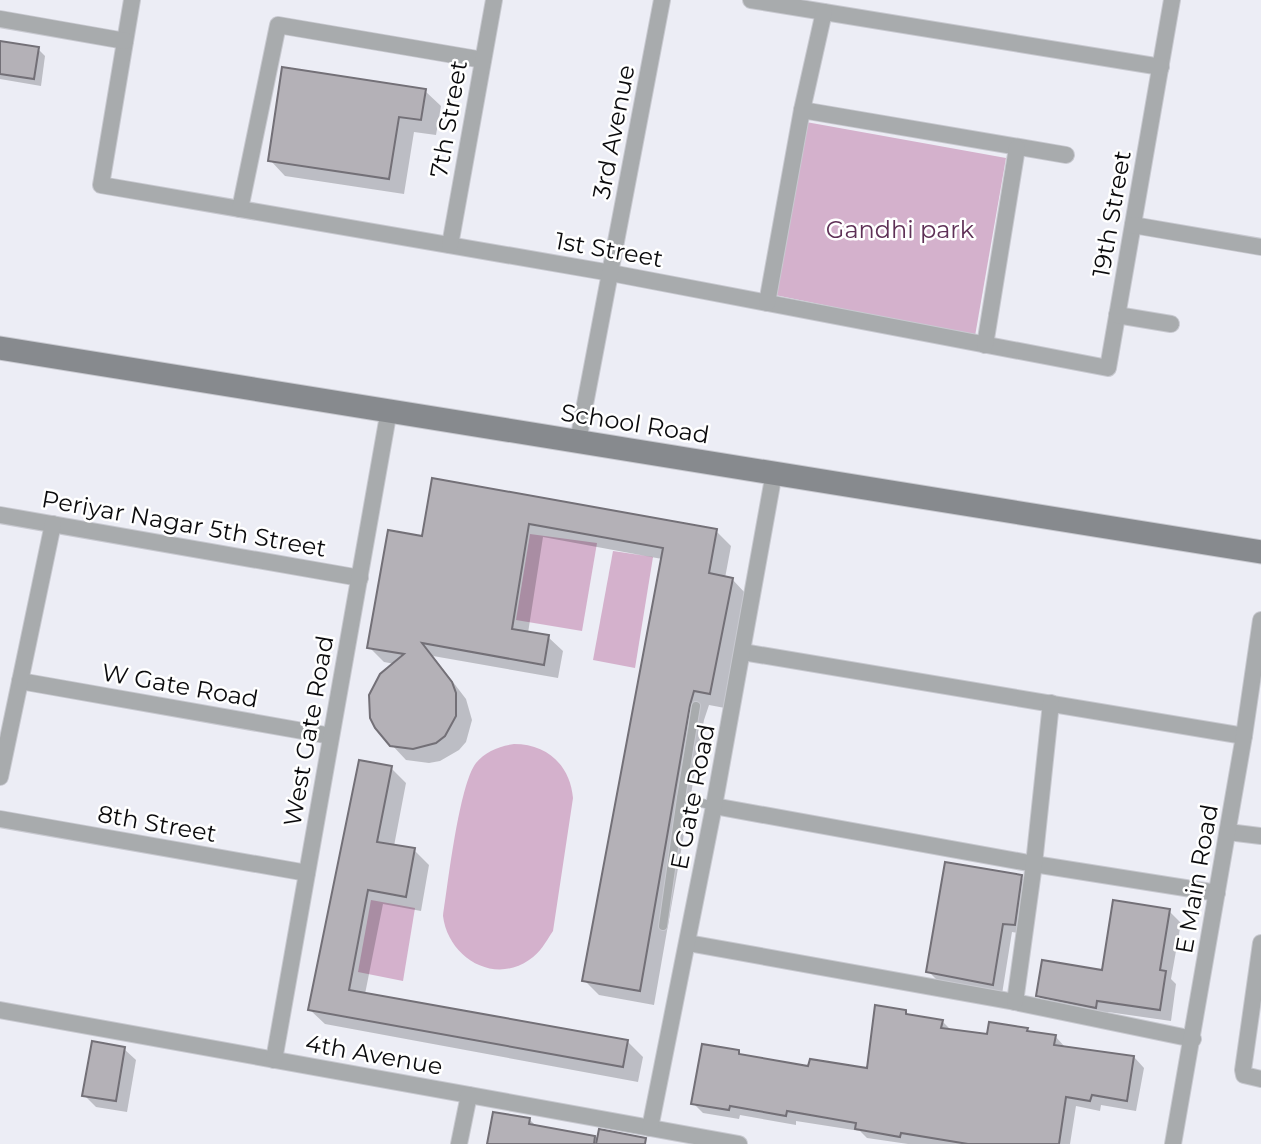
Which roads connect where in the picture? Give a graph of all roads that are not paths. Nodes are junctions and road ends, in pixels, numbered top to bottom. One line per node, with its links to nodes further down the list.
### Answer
1 (132, 0): 8 (street)
2 (494, 0): 9 (street, 7th Street)
3 (662, 0): 18 (street, 3rd Avenue)
4 (751, 0): 6 (street)
5 (1172, 0): 10 (street, 19th Street)
6 (824, 12): 10 (street); 11 (street)
7 (0, 19): 8 (street)
8 (125, 41): 14 (street, 1st Street)
9 (483, 60): 14 (street); 16 (street, 7th Street)
10 (1161, 67): 15 (street, 19th Street)
11 (802, 110): 12 (street); 19 (street)
12 (1017, 148): 13 (street); 22 (street)
13 (1066, 155)
14 (240, 209): 16 (street, 1st Street)
15 (1133, 225): 17 (street); 20 (street, 19th Street)
16 (450, 245): 18 (street, 1st Street)
17 (1261, 247)
18 (611, 273): 19 (street, 1st Street); 26 (street, 3rd Avenue)
19 (767, 303): 22 (street, 1st Street)
20 (1117, 315): 21 (street); 24 (street, 19th Street)
21 (1171, 324)
22 (985, 345): 24 (street, 1st Street)
23 (0, 348): 25 (street, School Road)
24 (1108, 368)
25 (388, 410): 26 (street, School Road); 31 (street, West Gate Road)
26 (578, 441): 27 (street, School Road)
27 (774, 473): 30 (street, School Road); 33 (street, E Gate Road)
28 (0, 515): 29 (street, Periyar Nagar 5th Street)
29 (52, 524): 31 (street, Periyar Nagar 5th Street); 34 (street)
30 (1261, 552)
31 (360, 578): 37 (street, West Gate Road)
32 (1261, 620): 38 (street, E Main Road)
33 (743, 652): 35 (street); 41 (street, E Gate Road)
34 (20, 681): 37 (street, W Gate Road); 39 (street)
35 (1051, 704): 38 (street); 45 (street)
36 (696, 706): 40 (lane)
37 (331, 736): 46 (street, West Gate Road)
38 (1244, 736): 43 (street, E Main Road)
39 (0, 777)
40 (681, 799): 41 (lane); 48 (lane)
41 (714, 806): 45 (street); 49 (street, E Gate Road)
42 (0, 819): 46 (street, 8th Street)
43 (1228, 832): 44 (street); 47 (street, E Main Road)
44 (1261, 836)
45 (1034, 864): 47 (street); 51 (street)
46 (307, 873): 54 (street, West Gate Road)
47 (1217, 893): 53 (street, E Main Road)
48 (663, 926)
49 (688, 943): 51 (street); 57 (street, E Gate Road)
50 (1260, 953): 55 (street)
51 (1015, 1002): 53 (street)
52 (0, 1010): 54 (street, 4th Avenue)
53 (1193, 1039): 60 (street, E Main Road)
54 (274, 1060): 56 (street, 4th Avenue)
55 (1261, 1079)
56 (469, 1095): 57 (street, 4th Avenue); 58 (street)
57 (650, 1128): 59 (street, 4th Avenue)
58 (459, 1144)
59 (739, 1144)
60 (1173, 1144)

